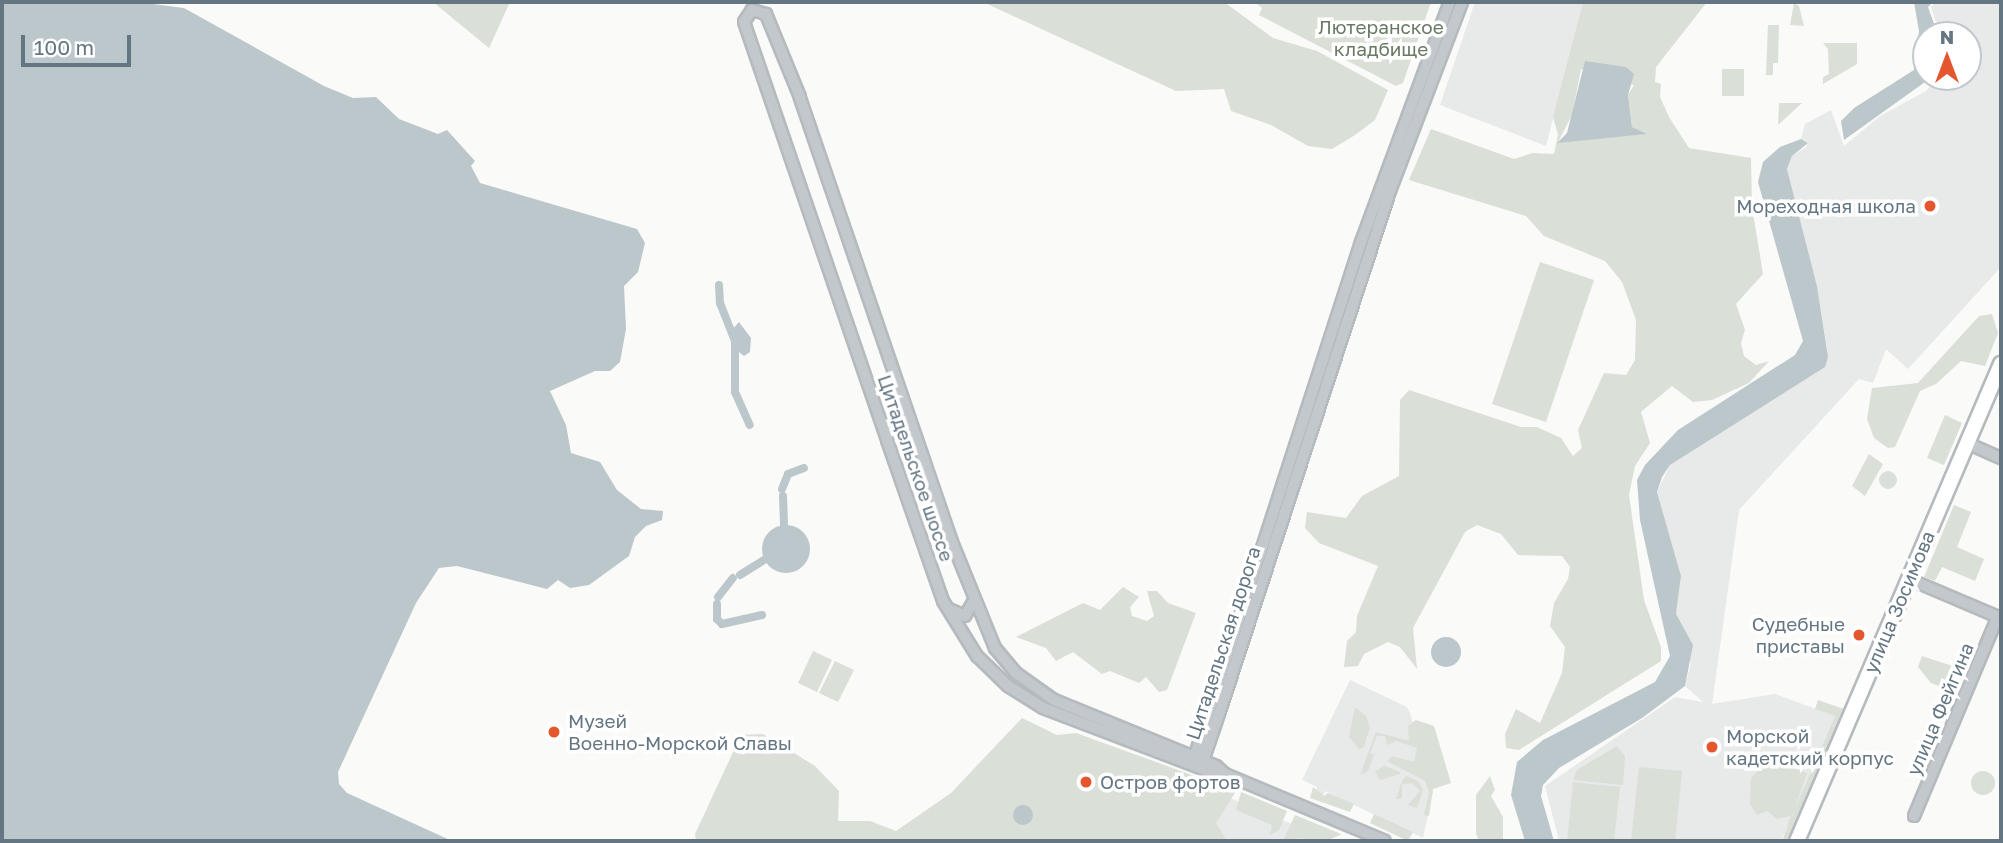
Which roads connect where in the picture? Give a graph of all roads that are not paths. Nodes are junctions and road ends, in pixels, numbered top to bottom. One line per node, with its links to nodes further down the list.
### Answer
1 (1450, 2): 10 (street, Цитадельская дорога)
2 (1462, 2): 10 (street, Цитадельская дорога)
3 (2001, 364): 4 (main road, улица Зосимова)
4 (1967, 443): 5 (street); 6 (main road, улица Зосимова)
5 (2001, 458)
6 (1909, 579): 9 (street); 13 (main road, улица Зосимова)
7 (943, 601): 8 (street); 8 (street, Цитадельское шоссе); 10 (street, Цитадельское шоссе)
8 (973, 602): 10 (street, Цитадельское шоссе)
9 (1999, 617): 11 (street, улица Фейгина)
10 (1197, 761): 12 (street, Цитадельское шоссе)
11 (1914, 816)
12 (1385, 841)
13 (1797, 841)

